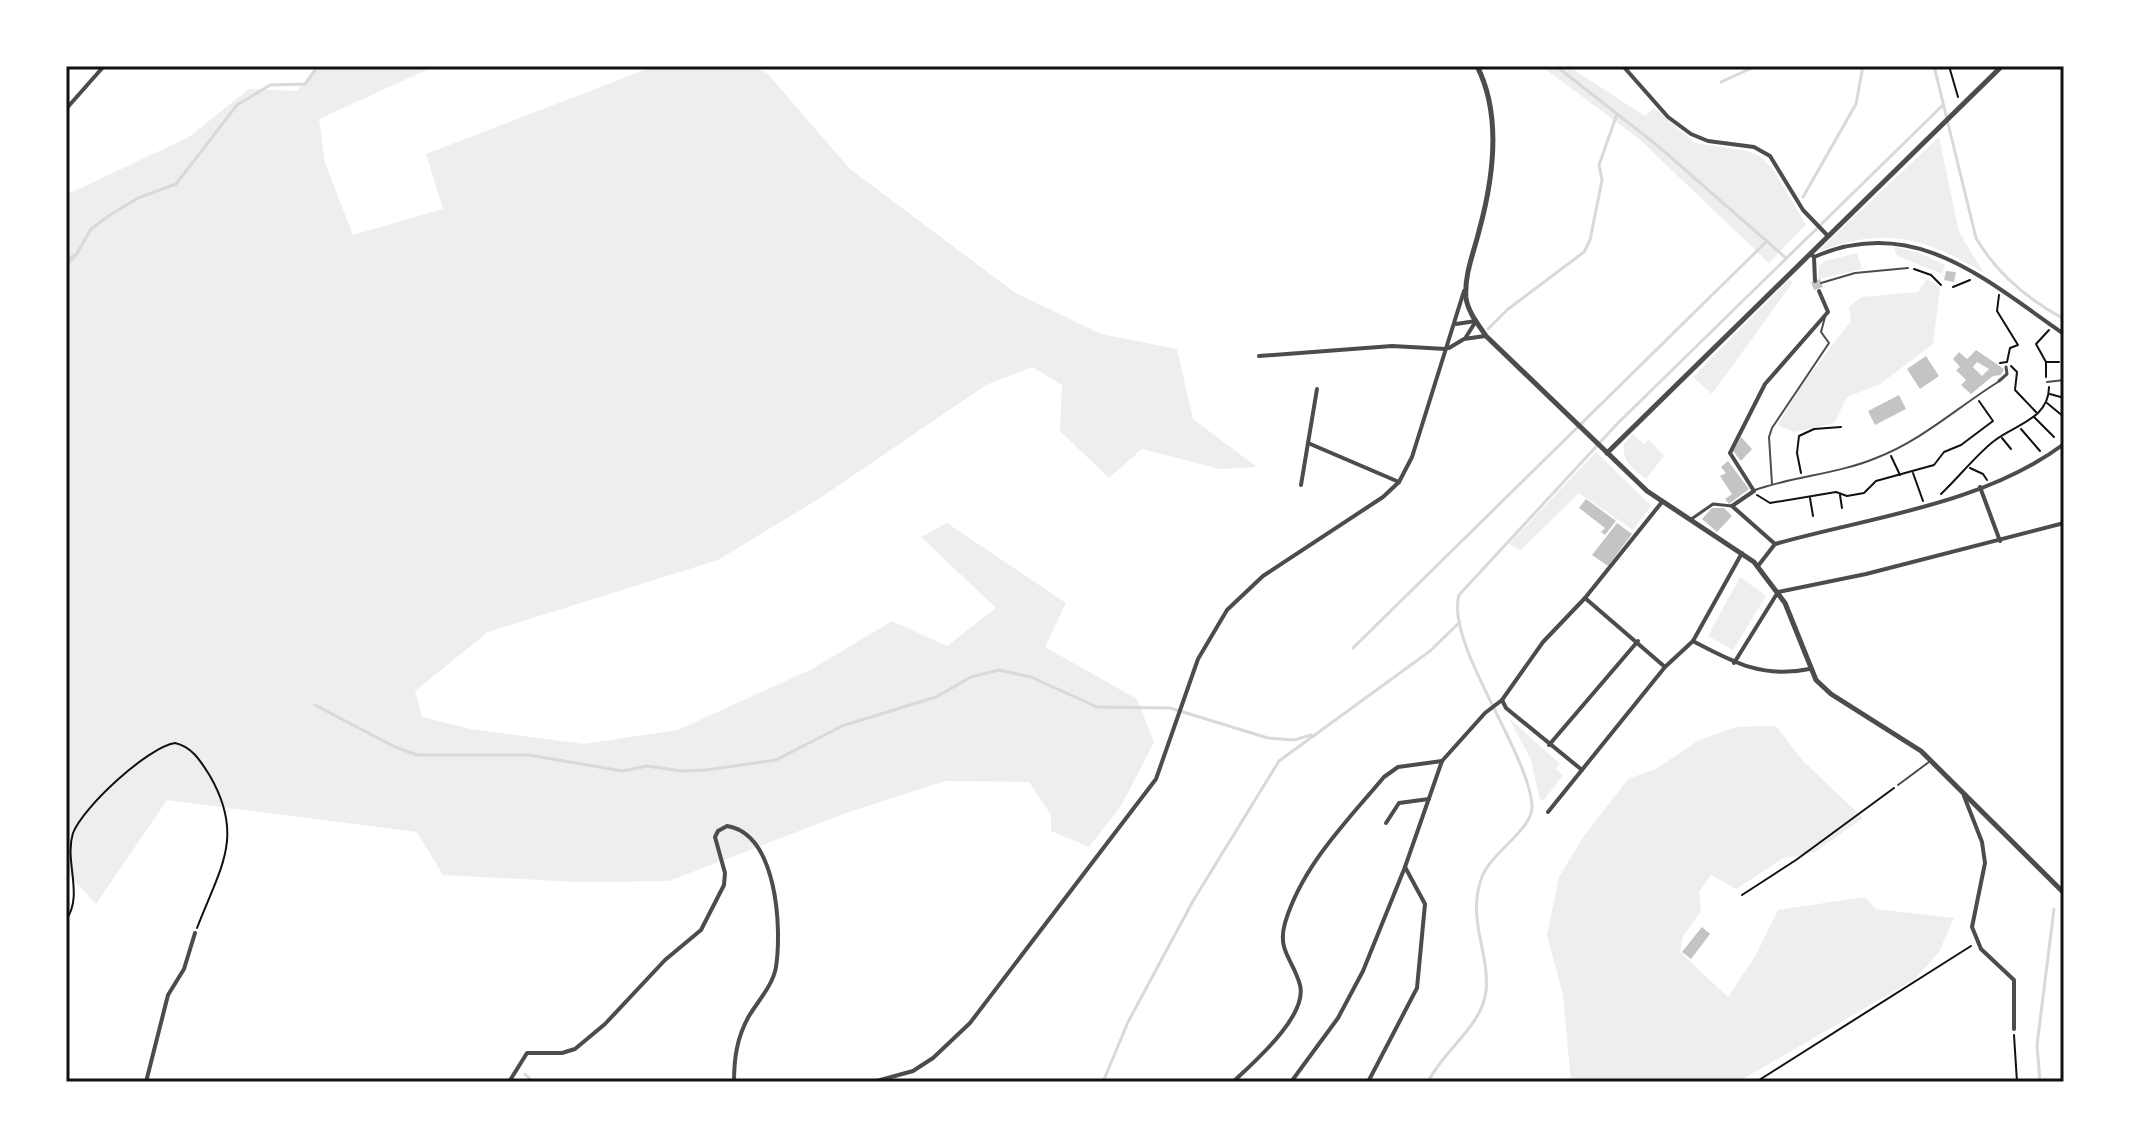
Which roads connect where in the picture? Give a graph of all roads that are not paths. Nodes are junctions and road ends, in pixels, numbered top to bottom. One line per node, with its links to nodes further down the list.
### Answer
1 (104, 66): 5 (street)
2 (1477, 66): 9 (street)
3 (1623, 66): 6 (street)
4 (2002, 66): 6 (street)
5 (66, 109)
6 (1827, 235): 7 (street)
7 (1812, 254): 10 (street); 15 (street); 27 (street)
8 (1908, 268): 10 (lane)
9 (1466, 280): 13 (street); 14 (street)
10 (1818, 282)
11 (1819, 291): 12 (street)
12 (1825, 316): 30 (lane); 32 (street)
13 (1476, 321): 14 (street); 16 (street); 17 (street)
14 (1456, 324): 18 (street)
15 (2064, 334)
16 (1486, 336): 17 (street); 27 (street)
17 (1464, 339): 18 (street)
18 (1446, 349): 19 (street); 28 (street)
19 (1259, 356)
20 (2008, 365): 22 (street)
21 (2064, 380): 23 (lane)
22 (1999, 381): 30 (lane)
23 (2047, 382)
24 (1317, 389): 25 (street)
25 (1308, 443): 28 (street); 29 (street)
26 (2064, 444): 31 (street)
27 (1607, 453): 33 (street)
28 (1399, 482): 67 (street)
29 (1301, 485)
30 (1772, 485): 32 (lane)
31 (1980, 487): 37 (street); 38 (street)
32 (1754, 491): 34 (street)
33 (1662, 502): 35 (street); 42 (street)
34 (1732, 506): 35 (street); 38 (street)
35 (1690, 520): 39 (street)
36 (2064, 523): 37 (street)
37 (2000, 541): 41 (street)
38 (1775, 544): 40 (street)
39 (1742, 553): 40 (street); 44 (street)
40 (1758, 566): 41 (street)
41 (1778, 592): 45 (street); 47 (street)
42 (1585, 598): 43 (street); 48 (street)
43 (1638, 641): 46 (street); 49 (street)
44 (1693, 641): 45 (street); 46 (street)
45 (1734, 663): 47 (street)
46 (1665, 667): 52 (street)
47 (1809, 669): 51 (street)
48 (1501, 701): 49 (street); 50 (street)
49 (1549, 745): 52 (street)
50 (1442, 761): 55 (street); 68 (street)
51 (1931, 761): 53 (lane); 54 (street)
52 (1582, 770): 56 (street)
53 (1898, 785)
54 (1964, 793): 59 (street); 61 (street)
55 (1429, 799): 57 (street); 58 (street)
56 (1548, 812)
57 (1386, 823)
58 (1405, 867): 69 (street); 70 (street)
59 (2063, 890)
60 (195, 933): 62 (street)
61 (2014, 1029)
62 (146, 1082)
63 (509, 1082): 64 (street)
64 (734, 1082)
65 (827, 1082): 66 (street)
66 (860, 1082)
67 (873, 1082)
68 (1233, 1082)
69 (1291, 1082)
70 (1368, 1082)

